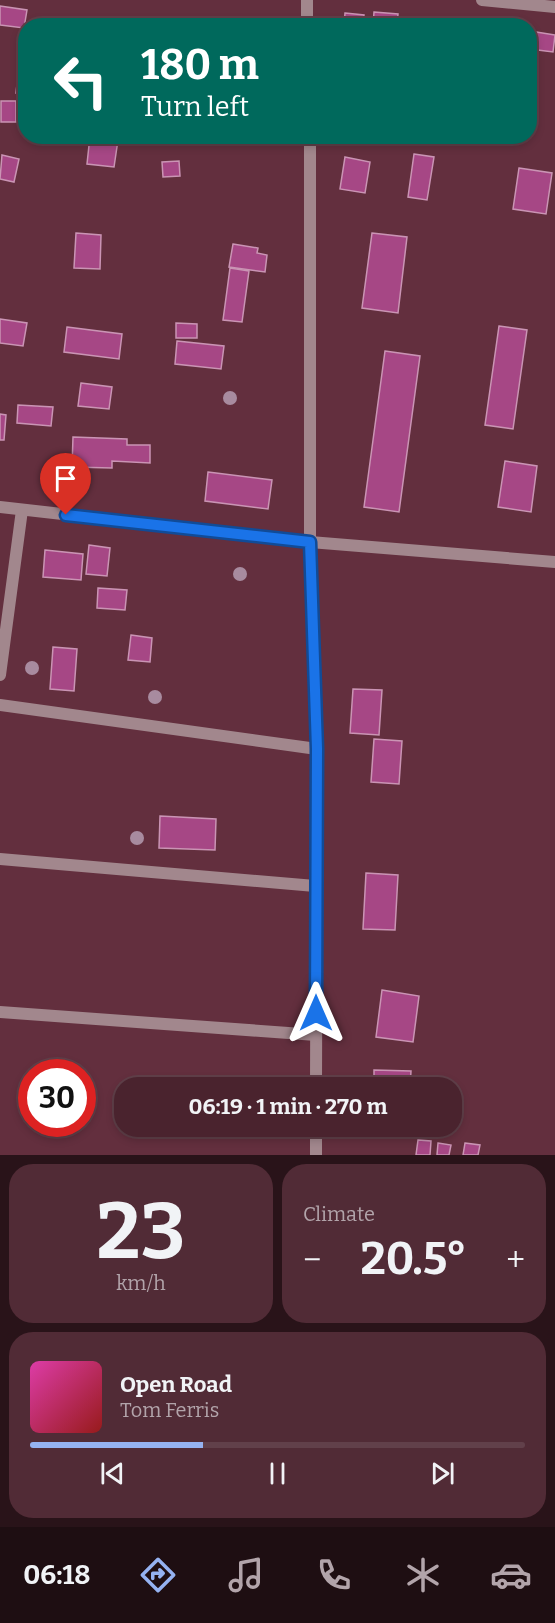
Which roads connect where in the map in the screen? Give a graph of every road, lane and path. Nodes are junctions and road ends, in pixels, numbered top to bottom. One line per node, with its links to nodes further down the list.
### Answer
1 (307, 0): 4 (street)
2 (482, 0): 3 (street)
3 (555, 7)
4 (307, 18)
5 (310, 144): 8 (street)
6 (0, 507): 7 (street)
7 (22, 510): 8 (street); 10 (street)
8 (310, 542): 9 (street); 12 (street)
9 (555, 562)
10 (0, 675)
11 (0, 705): 12 (street)
12 (317, 749): 14 (street)
13 (0, 859): 14 (street)
14 (315, 886): 16 (street)
15 (0, 1012): 16 (street)
16 (316, 1035): 17 (street)
17 (316, 1077)
18 (316, 1137): 19 (street)
19 (316, 1155)

